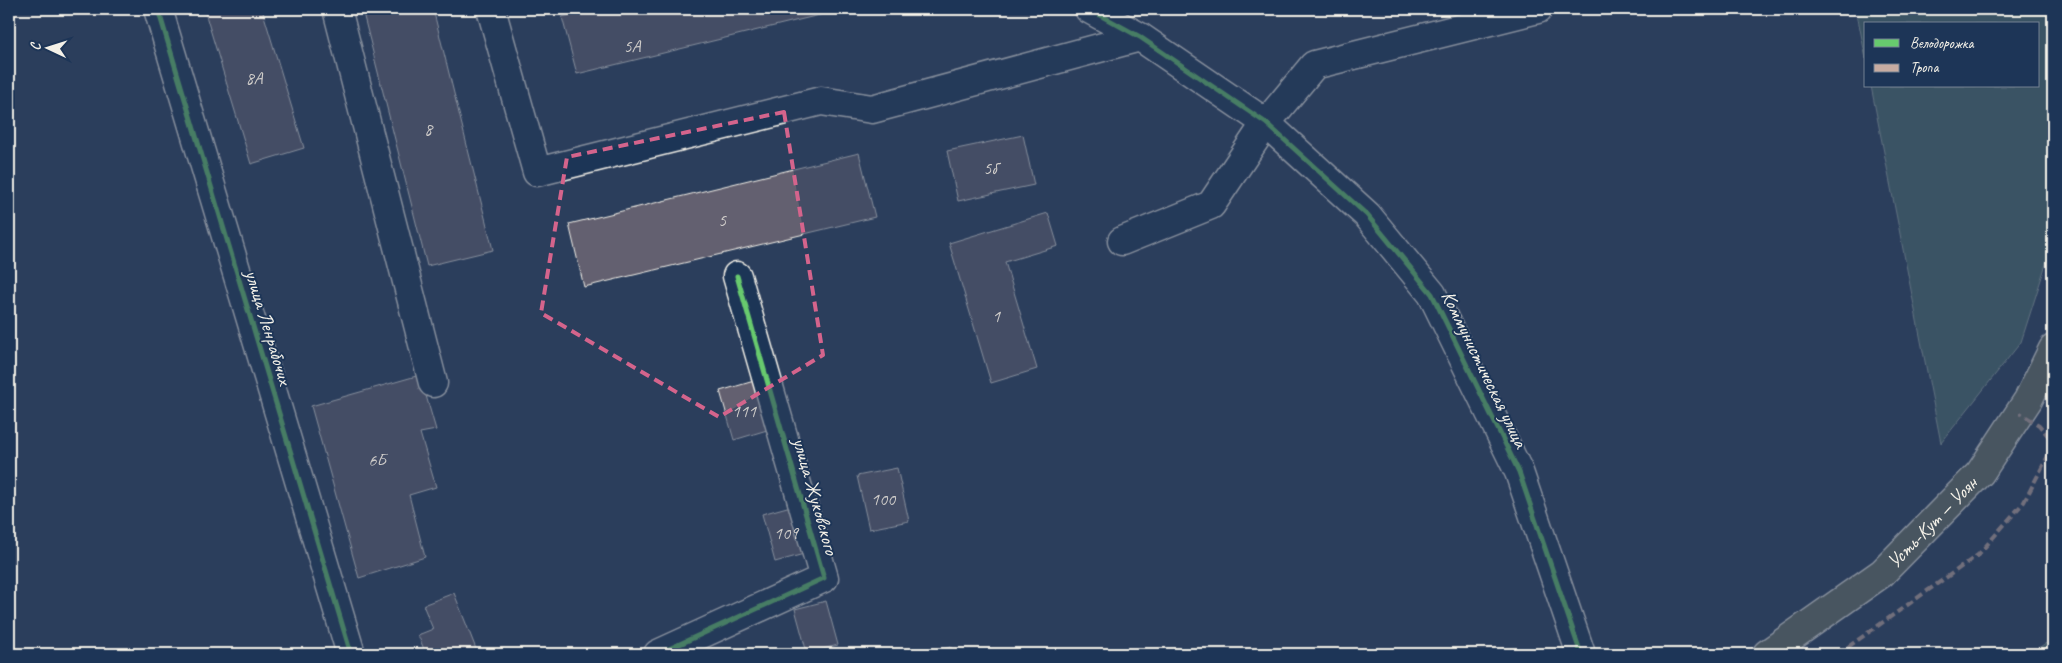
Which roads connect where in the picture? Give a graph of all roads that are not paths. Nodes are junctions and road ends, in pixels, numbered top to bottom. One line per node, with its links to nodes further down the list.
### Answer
1 (158, 9): 12 (street, улица Ленрабочих)
2 (337, 9): 11 (street)
3 (491, 9): 6 (street)
4 (1090, 9): 6 (street, Коммунистическая улица)
5 (1538, 9): 7 (street)
6 (1140, 37): 7 (street, Коммунистическая улица)
7 (1266, 124): 8 (street); 14 (street, Коммунистическая улица)
8 (1122, 242)
9 (737, 276): 13 (street, улица Жуковского)
10 (2053, 349): 15 (main road, Усть-Кут — Уоян)
11 (433, 383)
12 (351, 654)
13 (658, 654)
14 (1581, 654)
15 (1767, 654)

